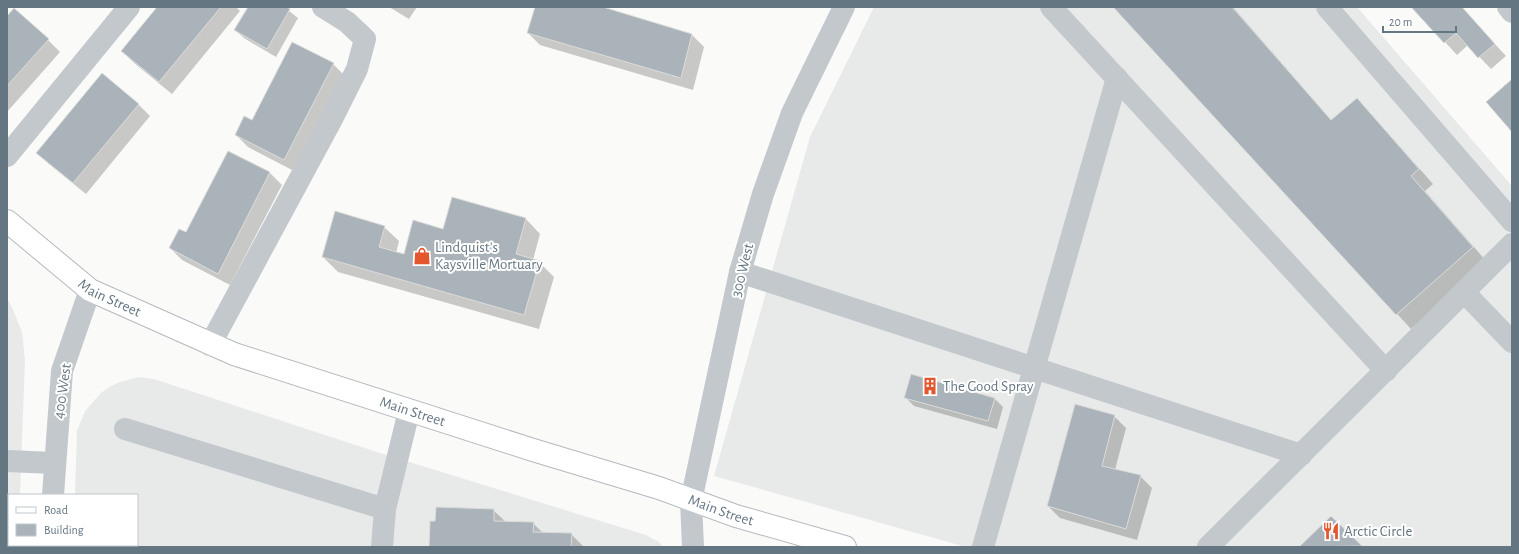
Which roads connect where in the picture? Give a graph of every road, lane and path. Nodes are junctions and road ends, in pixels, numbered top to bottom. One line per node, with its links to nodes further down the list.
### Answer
1 (129, 7): 9 (street)
2 (323, 7): 17 (street)
3 (844, 7): 13 (street, 300 West)
4 (1051, 7): 8 (street)
5 (1327, 7): 11 (street)
6 (1508, 7): 7 (street)
7 (1512, 12)
8 (1117, 78): 18 (street); 19 (street)
9 (7, 156)
10 (7, 221): 14 (main road, Main Street)
11 (1512, 221)
12 (1512, 244): 15 (street)
13 (740, 272): 18 (street); 26 (street, 300 West)
14 (90, 290): 17 (main road, Main Street); 24 (street, 400 West)
15 (1464, 292): 16 (street); 19 (street)
16 (1512, 342)
17 (210, 344): 20 (main road, Main Street)
18 (1034, 368): 22 (street); 31 (street)
19 (1386, 371): 22 (street)
20 (409, 410): 26 (main road, Main Street); 27 (street)
21 (125, 430): 27 (street)
22 (1301, 455): 32 (street)
23 (7, 461): 24 (street)
24 (54, 463): 25 (street, 400 West)
25 (53, 494)
26 (691, 500): 29 (street, 300 West); 30 (main road, Main Street)
27 (385, 509): 28 (street)
28 (382, 547)
29 (693, 547)
30 (845, 547)
31 (983, 547)
32 (1208, 547)

